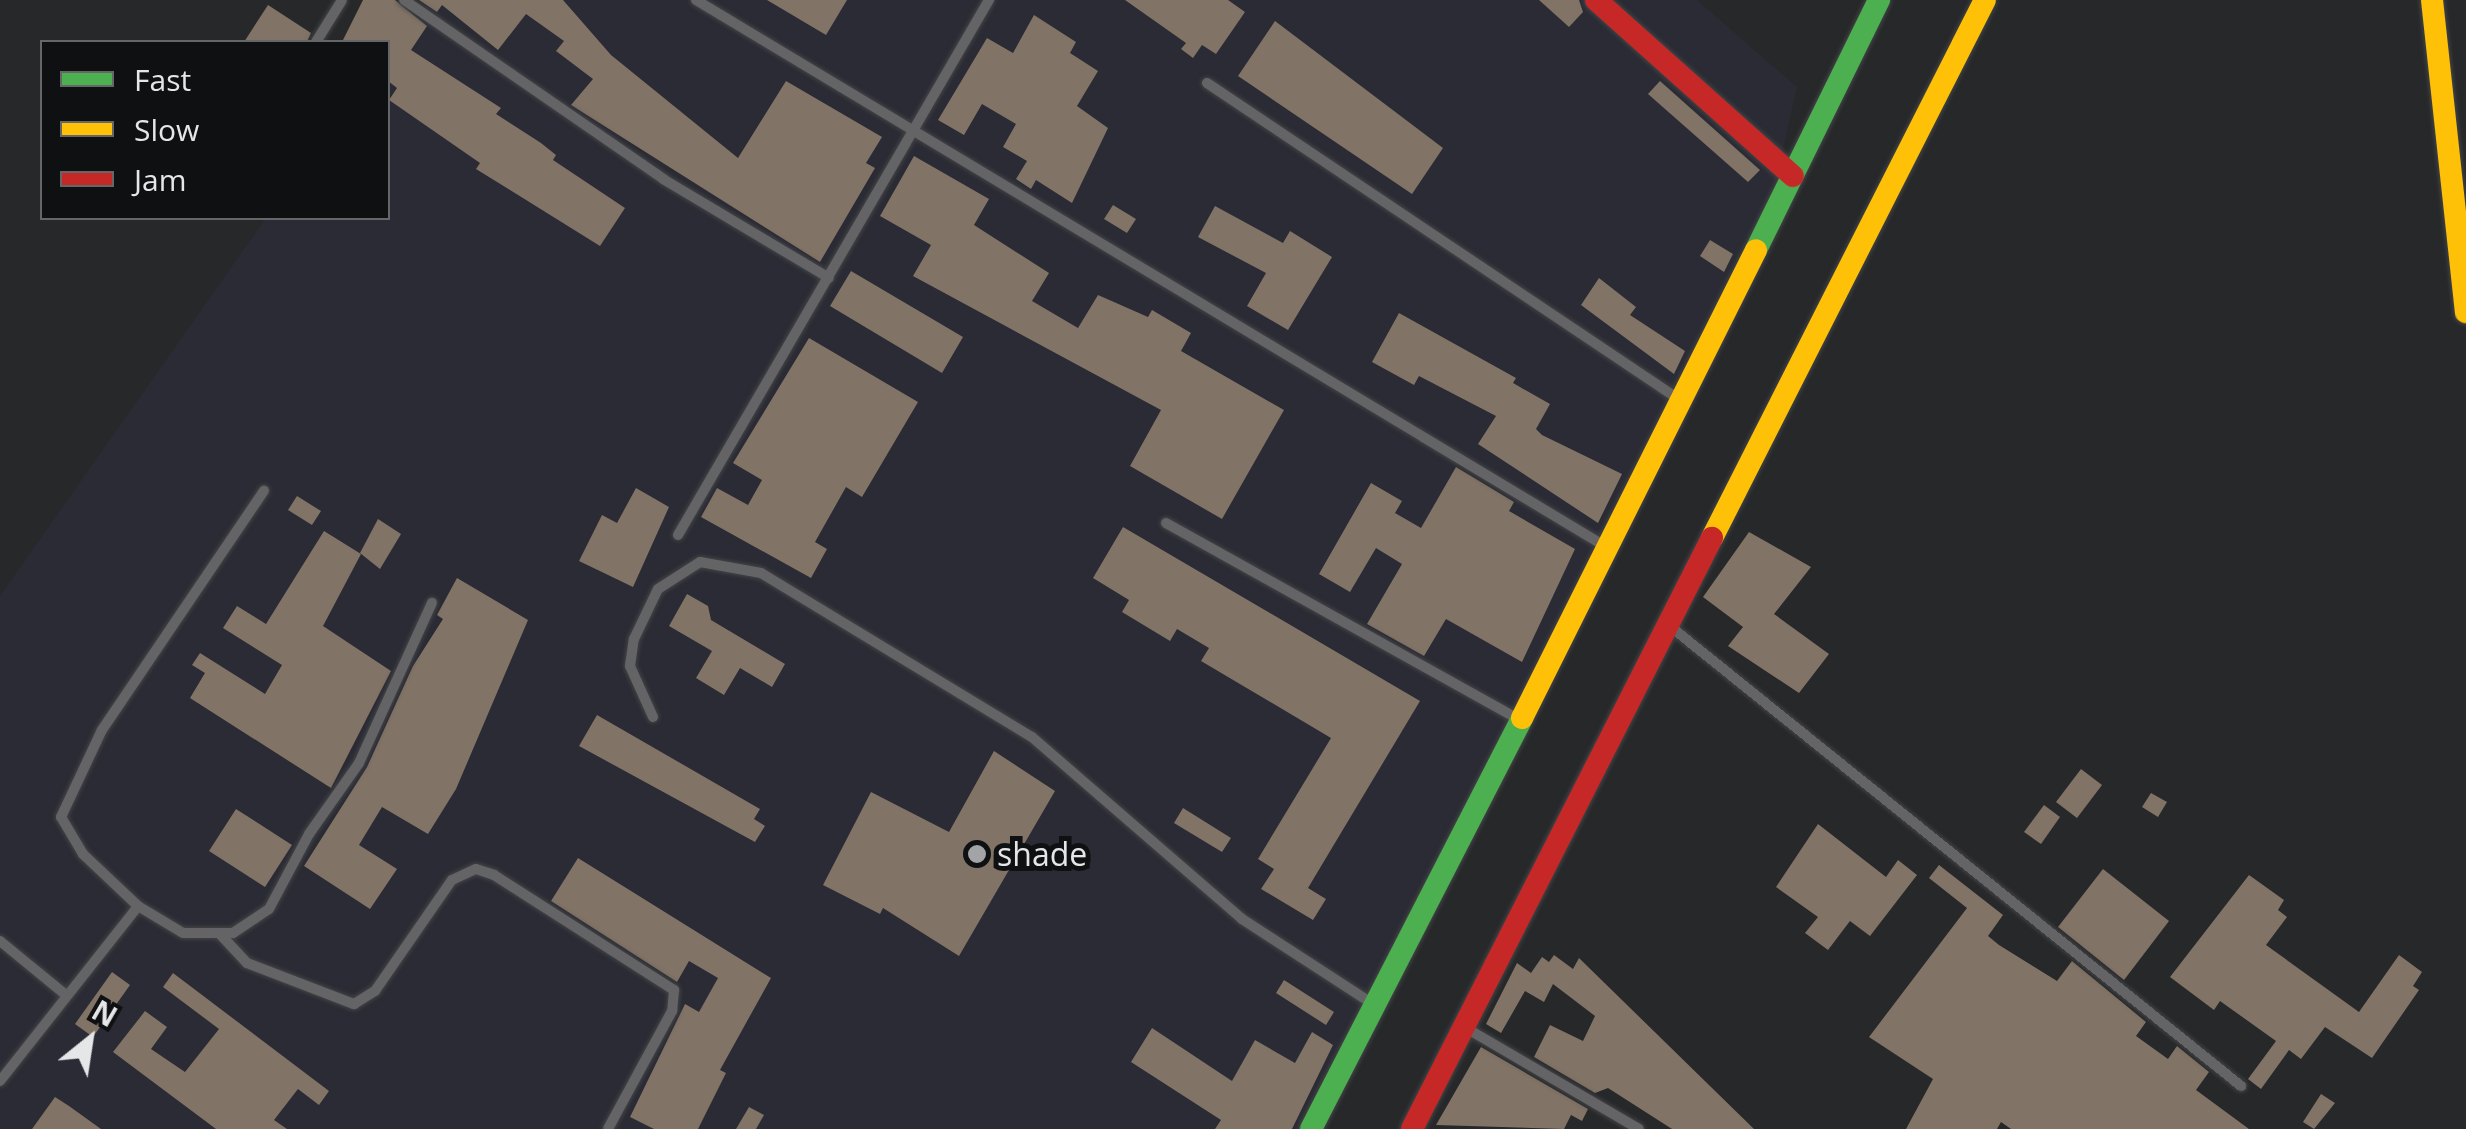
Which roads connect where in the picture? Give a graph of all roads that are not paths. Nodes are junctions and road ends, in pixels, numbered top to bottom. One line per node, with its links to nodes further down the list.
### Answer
1 (342, 0): 9 (lane)
2 (404, 0): 13 (lane)
3 (696, 0): 11 (lane)
4 (989, 0): 11 (lane)
5 (1596, 0): 12 (main road)
6 (1879, 0): 12 (main road)
7 (1985, 0): 21 (main road)
8 (2432, 0): 14 (main road)
9 (317, 40)
10 (1207, 83): 15 (lane)
11 (917, 132): 13 (lane); 19 (lane)
12 (1793, 176): 15 (main road)
13 (829, 278): 18 (lane)
14 (2466, 312)
15 (1682, 402): 19 (main road)
16 (264, 491): 24 (lane)
17 (1166, 523): 23 (lane)
18 (678, 536)
19 (1610, 549): 23 (main road)
20 (432, 603): 25 (lane)
21 (1670, 626): 29 (main road); 31 (lane)
22 (653, 717): 28 (lane)
23 (1520, 721): 28 (main road)
24 (138, 906): 25 (lane); 27 (lane)
25 (219, 933): 32 (lane)
26 (0, 940): 27 (lane)
27 (66, 995): 30 (lane)
28 (1375, 1005): 33 (main road)
29 (1465, 1028): 34 (main road); 35 (lane)
30 (0, 1081)
31 (2241, 1086)
32 (608, 1129)
33 (1312, 1129)
34 (1412, 1129)
35 (1639, 1129)

